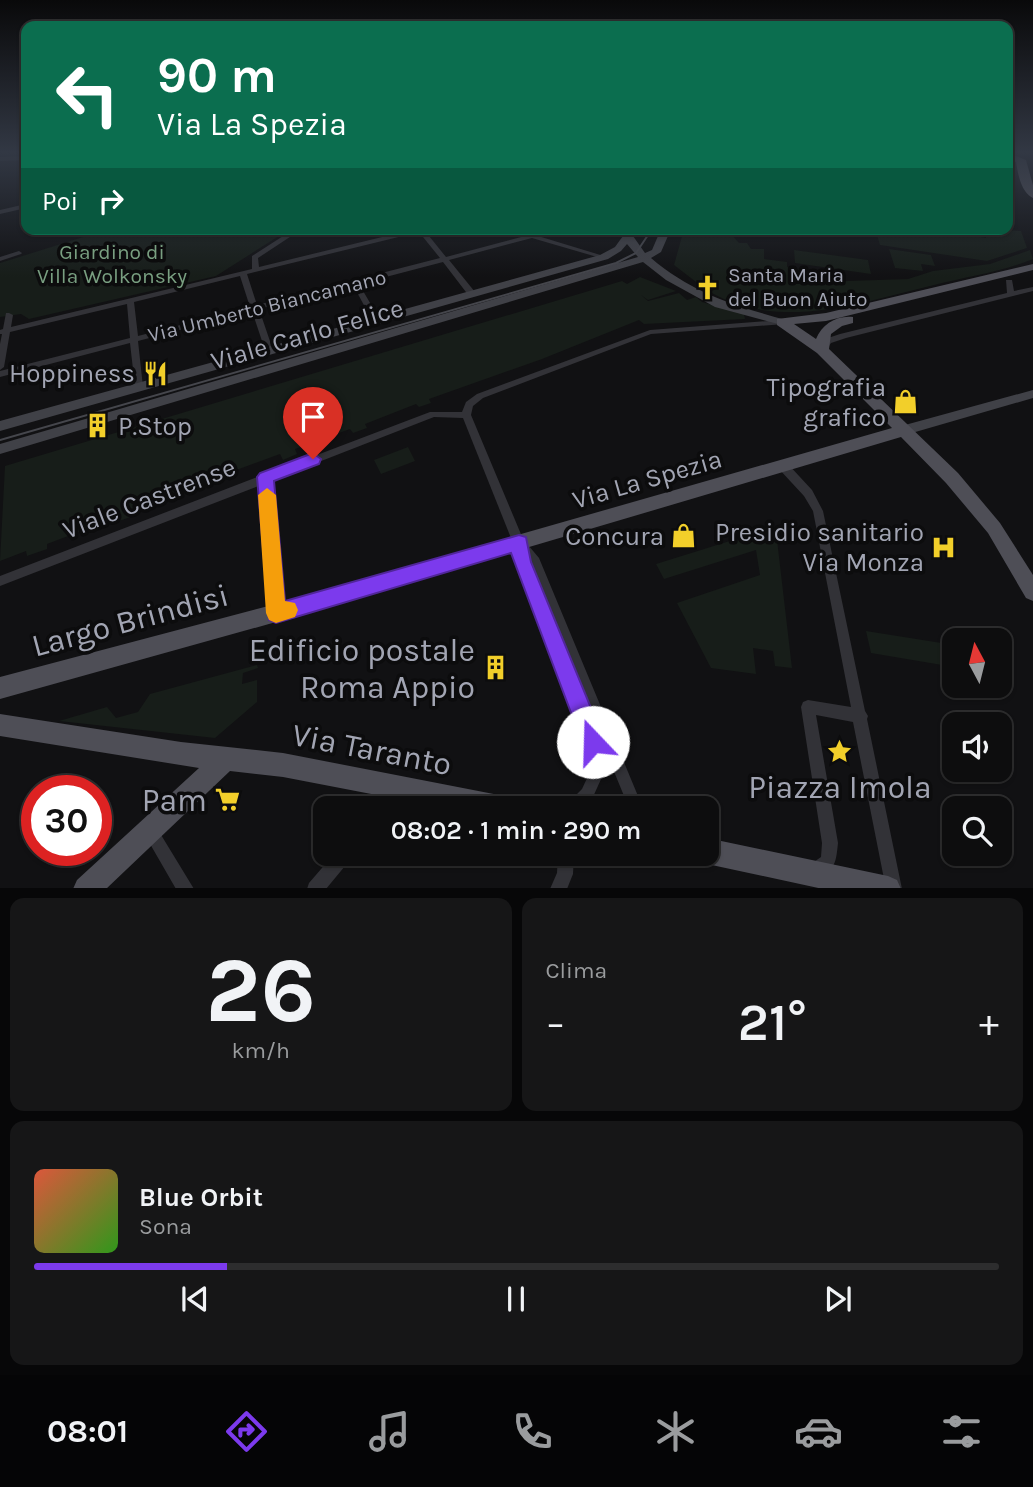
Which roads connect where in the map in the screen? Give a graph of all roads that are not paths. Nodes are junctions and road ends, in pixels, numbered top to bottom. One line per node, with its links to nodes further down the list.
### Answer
1 (21, 207): 2 (street)
2 (0, 212)
3 (289, 235): 17 (street)
4 (402, 235): 17 (street)
5 (426, 235): 15 (street)
6 (530, 235): 10 (street)
7 (629, 235): 12 (main road)
8 (631, 235): 14 (main road)
9 (663, 235): 14 (main road)
10 (534, 236): 12 (street); 15 (street, Via Umberto Biancamano)
11 (19, 253): 13 (street)
12 (604, 257): 23 (main road, Viale Carlo Felice)
13 (0, 259)
14 (645, 259): 28 (main road); 40 (main road, Viale Carlo Felice)
15 (446, 260): 20 (street, Via Umberto Biancamano); 23 (street)
16 (1033, 267): 28 (main road)
17 (256, 271): 18 (street)
18 (243, 274): 24 (street); 25 (street)
19 (1033, 276): 21 (main road)
20 (355, 284): 25 (street, Via Umberto Biancamano); 27 (street)
21 (1010, 288): 22 (street); 32 (main road)
22 (1033, 289)
23 (472, 294): 27 (main road, Viale Carlo Felice)
24 (130, 301): 29 (street); 30 (street)
25 (256, 309): 30 (street, Via Umberto Biancamano); 31 (street)
26 (9, 315): 29 (street)
27 (376, 320): 31 (main road, Viale Carlo Felice)
28 (782, 322): 32 (main road); 37 (street)
29 (3, 331): 33 (street)
30 (134, 340): 34 (street, Via Umberto Biancamano); 35 (street)
31 (269, 350): 35 (main road, Viale Carlo Felice)
32 (822, 350): 39 (main road)
33 (0, 367)
34 (0, 374)
35 (139, 387): 38 (main road, Viale Carlo Felice)
36 (1033, 394): 39 (main road, Via La Spezia)
37 (466, 415): 42 (street, Viale Castrense); 43 (street)
38 (0, 426)
39 (905, 430): 41 (main road, Via La Spezia); 45 (main road)
40 (0, 449)
41 (783, 466): 43 (main road, Via La Spezia); 48 (street)
42 (265, 477): 44 (street, Viale Castrense); 46 (street)
43 (519, 542): 46 (main road, Via La Spezia); 54 (street); 55 (street)
44 (0, 580)
45 (1033, 592)
46 (276, 613): 47 (main road, Largo Brindisi)
47 (0, 688)
48 (861, 716): 60 (street); 66 (street)
49 (0, 725): 50 (main road)
50 (227, 758): 51 (main road, Via Taranto); 56 (main road)
51 (398, 787): 52 (street); 53 (main road, Via Taranto)
52 (391, 796)
53 (443, 796)
54 (585, 796)
55 (631, 796)
56 (149, 830): 61 (main road); 62 (street)
57 (719, 854): 60 (main road)
58 (334, 866): 63 (street)
59 (565, 866): 64 (street)
60 (810, 873): 65 (main road)
61 (86, 888)
62 (186, 888)
63 (315, 888)
64 (558, 888)
65 (888, 888)
66 (894, 888)

